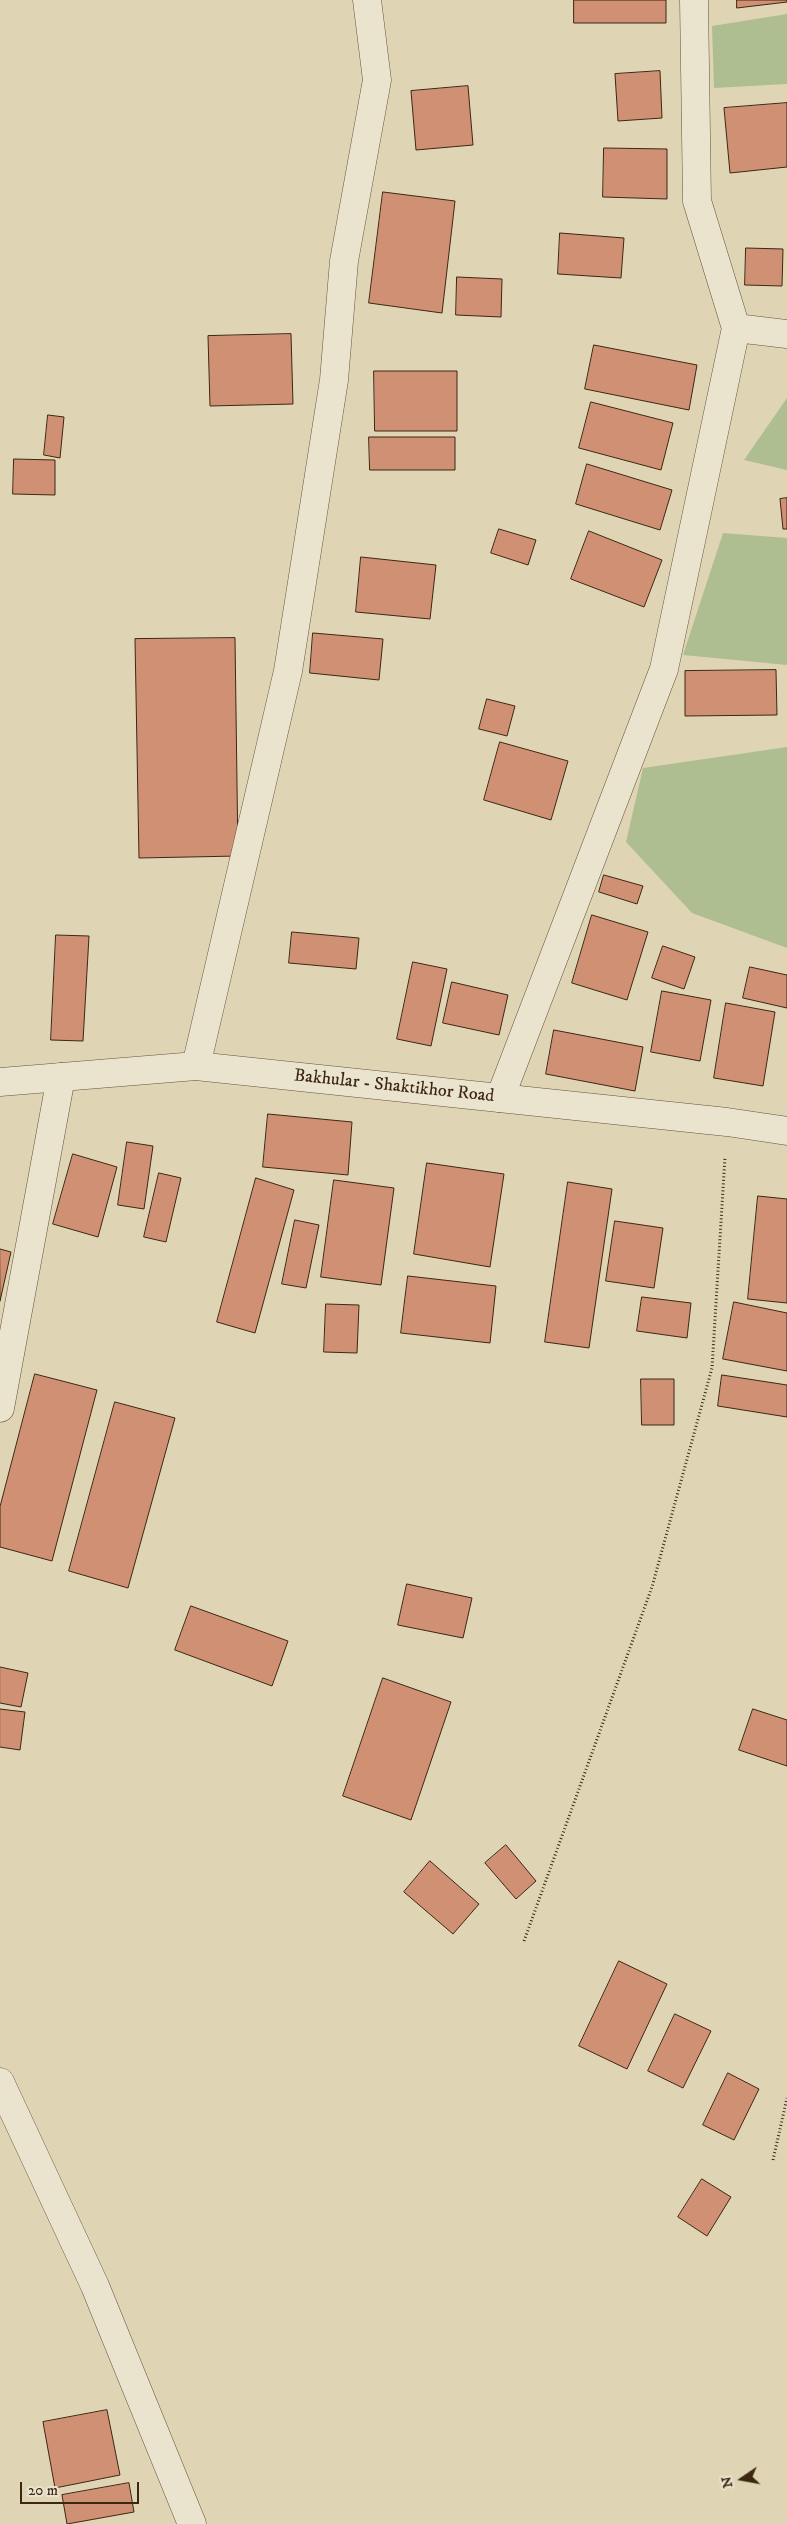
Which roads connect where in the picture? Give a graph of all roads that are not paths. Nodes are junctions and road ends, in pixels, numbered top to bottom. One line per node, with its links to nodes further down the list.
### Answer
1 (367, 0): 5 (street)
2 (694, 0): 3 (street)
3 (736, 328): 4 (street); 8 (street)
4 (787, 334)
5 (196, 1066): 6 (street, Bakhular - Shaktikhor Road); 8 (street, Bakhular - Shaktikhor Road)
6 (60, 1078): 7 (street, Bakhular - Shaktikhor Road); 10 (street)
7 (0, 1082)
8 (500, 1098): 9 (street, Bakhular - Shaktikhor Road)
9 (787, 1131)
10 (0, 1408)
11 (0, 2082): 12 (street)
12 (192, 2524)

